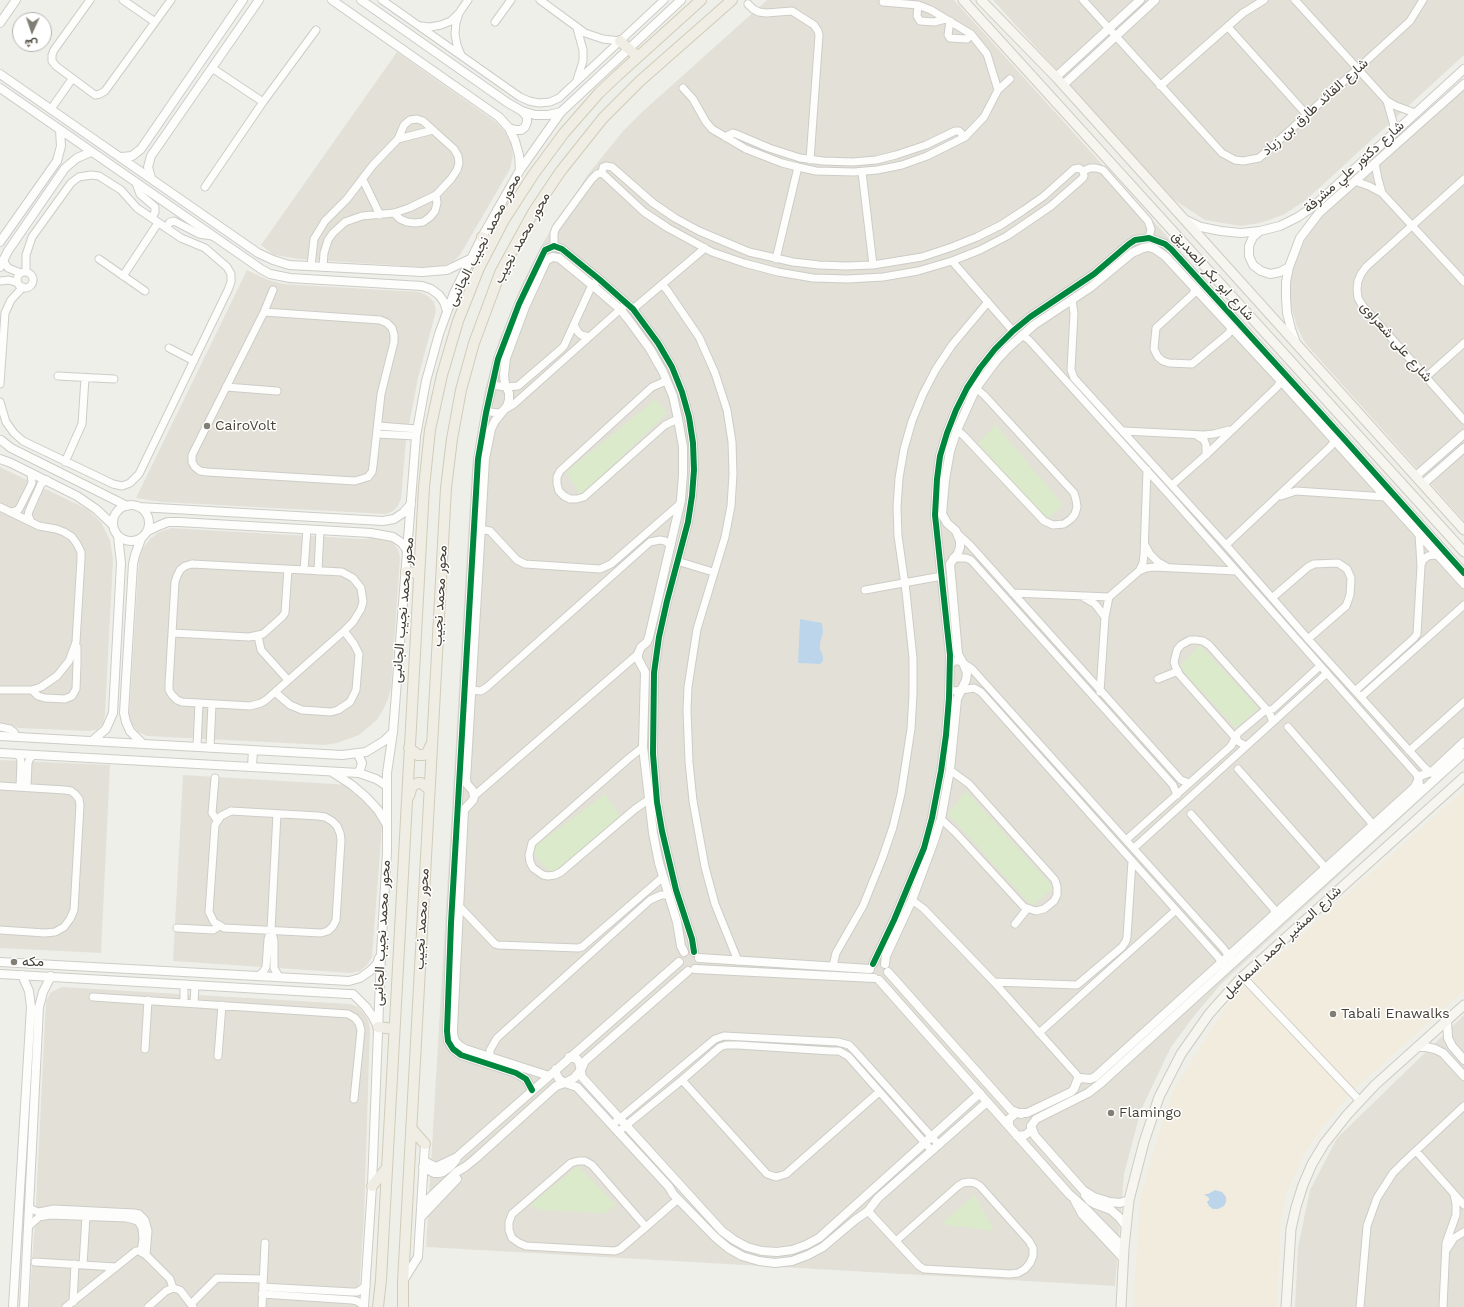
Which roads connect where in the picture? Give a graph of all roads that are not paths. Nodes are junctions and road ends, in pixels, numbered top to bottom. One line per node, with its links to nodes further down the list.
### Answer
1 (16, 0): 33 (street)
2 (90, 0): 50 (street)
3 (123, 0): 31 (street)
4 (171, 0): 31 (street)
5 (243, 0): 77 (street)
6 (259, 0): 45 (street)
7 (332, 0): 66 (street)
8 (361, 0): 62 (street)
9 (382, 0): 26 (street)
10 (468, 0): 29 (street)
11 (511, 0): 32 (street)
12 (540, 0): 36 (street)
13 (664, 0): 41 (street)
14 (681, 0): 42 (street, محور محمد نجيب الجانبى)
15 (701, 0): 44 (main road, محور محمد نجيب)
16 (732, 0): 303 (main road, محور محمد نجيب)
17 (963, 0): 100 (main road, شارع ابو بكر الصديق)
18 (981, 0): 49 (main road, شارع ابو بكر الصديق)
19 (1083, 0): 37 (street, شارع القائد طارق بن زياد)
20 (1140, 0): 37 (street)
21 (1155, 0): 40 (street)
22 (1264, 0): 35 (street)
23 (1295, 0): 46 (street)
24 (1423, 0): 46 (street, شارع القائد طارق بن زياد)
25 (883, 2): 28 (street)
26 (390, 3): 34 (street)
27 (748, 4): 78 (street)
28 (918, 5): 30 (street); 30 (street)
29 (459, 13): 34 (street); 43 (street)
30 (948, 20): 39 (street); 39 (street)
31 (155, 22): 50 (street)
32 (495, 22)
33 (0, 23)
34 (418, 25): 43 (street)
35 (1228, 27): 55 (street); 65 (street)
36 (577, 28): 41 (street); 52 (street)
37 (1109, 29): 40 (street, شارع القائد طارق بن زياد); 49 (street)
38 (316, 30): 60 (street)
39 (971, 34): 58 (street)
40 (1116, 37): 54 (street); 55 (street, شارع القائد طارق بن زياد)
41 (620, 41): 42 (main road); 52 (street)
42 (628, 48): 44 (main road); 63 (street, محور محمد نجيب الجانبى)
43 (461, 56): 52 (street)
44 (638, 57): 118 (main road, محور محمد نجيب)
45 (212, 68): 60 (street); 90 (street)
46 (1358, 69): 59 (street); 65 (street, شارع القائد طارق بن زياد)
47 (1464, 69): 64 (street, شارع دكتور علي مشرفة)
48 (0, 74): 61 (street)
49 (1056, 77): 54 (main road, شارع ابو بكر الصديق)
50 (72, 79): 61 (street)
51 (1010, 79): 58 (street)
52 (576, 83)
53 (1464, 84): 74 (street, شارع دكتور علي مشرفة)
54 (1063, 85): 96 (main road, شارع ابو بكر الصديق)
55 (1160, 86): 65 (street, شارع القائد طارق بن زياد)
56 (0, 88): 67 (street)
57 (683, 88): 70 (street)
58 (998, 90): 71 (street)
59 (1387, 101): 64 (street); 69 (street)
60 (263, 102): 98 (street)
61 (51, 109): 77 (street)
62 (522, 111): 63 (street); 66 (street)
63 (561, 112): 83 (street, محور محمد نجيب الجانبى)
64 (1415, 113): 69 (street, شارع دكتور علي مشرفة)
65 (1307, 115)
66 (508, 128): 83 (street)
67 (60, 130): 75 (street); 117 (street)
68 (433, 130): 72 (street); 72 (street); 101 (street)
69 (1394, 132): 73 (street, شارع دكتور علي مشرفة)
70 (725, 137): 76 (street); 81 (street)
71 (965, 137): 79 (street); 84 (street)
72 (398, 139): 91 (street)
73 (1381, 144): 74 (street); 111 (street, شارع دكتور علي مشرفة)
74 (1388, 151): 80 (street, شارع دكتور علي مشرفة)
75 (91, 152): 97 (street); 128 (street)
76 (788, 155): 78 (street); 81 (street)
77 (120, 157): 90 (street)
78 (810, 160): 79 (street)
79 (874, 160): 84 (street)
80 (1375, 163): 94 (street, شارع دكتور علي مشرفة); 99 (street)
81 (784, 164): 82 (street)
82 (798, 167): 88 (street); 126 (street)
83 (520, 170): 114 (street, محور محمد نجيب الجانبى)
84 (875, 170): 88 (street)
85 (616, 171): 89 (street); 92 (street); 113 (street)
86 (1072, 171): 87 (street); 93 (street); 129 (street)
87 (1083, 171): 93 (street); 115 (street)
88 (862, 172): 129 (street)
89 (602, 173): 92 (street); 120 (street)
90 (151, 178): 130 (street)
91 (363, 180): 102 (street); 104 (street)
92 (608, 180): 122 (street)
93 (1081, 180): 127 (street)
94 (1355, 181): 99 (street); 132 (street, شارع دكتور علي مشرفة)
95 (1463, 181): 109 (street, شارع على شعراوى)
96 (1150, 182): 100 (main road); 106 (main road, شارع ابو بكر الصديق)
97 (136, 183): 105 (street); 112 (street)
98 (205, 187)
99 (1382, 193): 109 (street)
100 (1139, 194): 175 (main road, شارع ابو بكر الصديق)
101 (436, 195): 103 (street); 103 (street)
102 (336, 211): 107 (street); 119 (street)
103 (394, 212): 104 (street)
104 (380, 215): 107 (street)
105 (152, 218): 108 (street); 133 (street)
106 (1183, 218): 111 (street, شارع دكتور علي مشرفة); 158 (main road, شارع ابو بكر الصديق)
107 (345, 222): 121 (street)
108 (158, 223): 110 (street); 134 (street)
109 (1412, 226): 137 (street); 163 (street, شارع على شعراوى)
110 (166, 228): 112 (street); 161 (street)
111 (1260, 231): 132 (street)
112 (212, 236): 150 (street)
113 (709, 236): 116 (street); 122 (street)
114 (482, 237): 118 (main road); 125 (street, محور محمد نجيب الجانبى)
115 (1149, 238): 147 (street); 189 (street)
116 (717, 240): 123 (street); 126 (street)
117 (0, 242)
118 (492, 243): 251 (main road, محور محمد نجيب)
119 (312, 246): 121 (street); 130 (street)
120 (554, 246): 135 (street); 169 (street)
121 (326, 248): 131 (street)
122 (704, 248): 123 (street); 140 (street)
123 (712, 252): 127 (street)
124 (99, 259): 134 (street)
125 (470, 259): 131 (street); 150 (street, محور محمد نجيب الجانبى)
126 (776, 259): 129 (street)
127 (952, 261): 145 (street)
128 (2, 264): 133 (street)
129 (873, 265)
130 (311, 266): 131 (street)
131 (323, 267)
132 (1289, 267): 158 (street, شارع دكتور علي مشرفة)
133 (24, 272): 138 (street); 138 (street)
134 (123, 276): 143 (street)
135 (599, 279): 139 (street); 146 (street)
136 (0, 281): 138 (street)
137 (1464, 282)
138 (21, 285): 168 (street)
139 (592, 285): 148 (street); 153 (street); 170 (street)
140 (662, 285): 149 (street); 249 (street)
141 (1196, 288): 144 (street); 154 (street); 154 (street)
142 (273, 290): 151 (street)
143 (145, 291)
144 (1072, 300): 147 (street); 152 (street)
145 (988, 302): 155 (street); 253 (street)
146 (627, 303): 148 (street); 149 (street)
147 (1055, 305): 152 (street); 155 (street); 156 (street)
148 (620, 309): 157 (street); 166 (street)
149 (633, 309): 240 (street)
150 (447, 311): 185 (street, محور محمد نجيب الجانبى)
151 (264, 312): 171 (street); 182 (street)
152 (1074, 316): 184 (street)
153 (574, 325): 157 (street); 170 (street)
154 (1232, 328): 167 (street)
155 (1013, 331): 228 (street)
156 (1022, 335): 172 (street); 195 (street)
157 (590, 337): 178 (street)
158 (1296, 343): 173 (main road, شارع ابو بكر الصديق)
159 (1464, 343): 163 (street)
160 (169, 348): 161 (street)
161 (194, 361): 194 (street)
162 (58, 376): 164 (street)
163 (1426, 377): 180 (street, شارع على شعراوى)
164 (86, 378): 165 (street); 193 (street)
165 (114, 379)
166 (666, 381): 179 (street); 179 (street)
167 (1281, 381): 181 (street); 189 (street)
168 (0, 384)
169 (492, 385): 170 (street); 177 (street)
170 (506, 387): 178 (street)
171 (226, 388): 174 (street); 182 (street)
172 (976, 388): 183 (street); 183 (street)
173 (1337, 389): 175 (main road); 200 (main road, شارع ابو بكر الصديق)
174 (277, 391)
175 (1325, 400): 236 (main road, شارع ابو بكر الصديق)
176 (0, 402): 193 (street)
177 (487, 409): 178 (street); 231 (street)
178 (503, 411): 222 (street)
179 (678, 419): 213 (street)
180 (1464, 420)
181 (1233, 428): 186 (street); 191 (street)
182 (377, 430): 185 (street)
183 (957, 430): 220 (street)
184 (1124, 431): 186 (street); 199 (street)
185 (417, 433): 212 (street, محور محمد نجيب الجانبى)
186 (1194, 434): 191 (street)
187 (1464, 434): 200 (street)
188 (0, 440): 198 (street)
189 (1340, 442): 197 (street); 201 (street)
190 (1464, 448): 204 (street)
191 (1206, 455): 205 (street)
192 (0, 458): 196 (street)
193 (65, 462): 194 (street)
194 (72, 465): 198 (street)
195 (1147, 470): 203 (street); 232 (street)
196 (31, 473): 202 (street); 217 (street)
197 (1301, 475): 207 (street); 210 (street)
198 (67, 476): 214 (street)
199 (1164, 476): 203 (street); 205 (street)
200 (1416, 476): 204 (main road, شارع ابو بكر الصديق)
201 (1372, 477): 208 (street); 211 (street); 237 (street)
202 (47, 480): 218 (street); 219 (street)
203 (1157, 482): 209 (street)
204 (1423, 484): 224 (main road, شارع ابو بكر الصديق)
205 (1172, 485): 206 (street)
206 (1178, 491): 209 (street); 234 (street)
207 (1307, 491): 208 (street); 210 (street)
208 (1364, 495): 211 (street)
209 (1171, 497): 247 (street)
210 (1278, 497): 234 (street)
211 (1386, 497): 227 (street)
212 (411, 504): 215 (street); 235 (street, محور محمد نجيب الجانبى)
213 (680, 504): 222 (street); 233 (street)
214 (127, 506): 215 (street); 219 (street)
215 (139, 507): 225 (street)
216 (0, 508): 217 (street)
217 (11, 512): 218 (street)
218 (31, 522): 266 (street)
219 (113, 525): 229 (street)
220 (952, 527): 226 (street); 228 (street)
221 (307, 529): 223 (street); 225 (street); 244 (street)
222 (480, 529): 231 (street)
223 (320, 530): 235 (street); 245 (street)
224 (1464, 530)
225 (148, 531): 230 (street)
226 (958, 534): 239 (street); 256 (street)
227 (1419, 534): 237 (street); 241 (street)
228 (936, 535): 238 (street)
229 (118, 536): 230 (street); 304 (street)
230 (141, 539): 306 (street)
231 (476, 540): 281 (street)
232 (1144, 543): 242 (street); 246 (street)
233 (671, 545): 267 (street); 281 (street)
234 (1226, 545): 259 (street)
235 (408, 552): 248 (street, محور محمد نجيب الجانبى)
236 (1464, 552)
237 (1442, 554): 241 (street); 250 (street); 254 (street)
238 (939, 556): 239 (street); 252 (street)
239 (953, 558): 270 (street); 272 (street)
240 (677, 561): 249 (street); 269 (street)
241 (1421, 566): 286 (street)
242 (1168, 568): 246 (street); 247 (street)
243 (288, 569): 244 (street); 263 (street); 264 (street)
244 (304, 570): 245 (street)
245 (318, 571): 262 (street)
246 (1139, 571): 258 (street)
247 (1236, 571): 275 (street)
248 (406, 572): 251 (main road); 299 (street, محور محمد نجيب الجانبى)
249 (713, 572): 372 (street)
250 (1464, 573)
251 (419, 574): 311 (main road, محور محمد نجيب)
252 (942, 576): 253 (street); 273 (street)
253 (904, 583): 255 (street); 376 (street)
254 (1464, 584)
255 (865, 590)
256 (1013, 593): 257 (street); 268 (street)
257 (1082, 596): 258 (street); 261 (street)
258 (1109, 597): 261 (street)
259 (1272, 598): 265 (street); 265 (street)
260 (1464, 605): 289 (street)
261 (1105, 617): 288 (street)
262 (344, 631): 280 (street); 287 (street)
263 (172, 633): 264 (street); 291 (street)
264 (258, 636): 280 (street)
265 (1308, 639): 286 (street)
266 (76, 642): 284 (street); 284 (street)
267 (647, 642): 269 (street); 271 (street)
268 (1057, 642): 270 (street); 288 (street)
269 (658, 648): 274 (street)
270 (1049, 648): 337 (street)
271 (638, 654): 276 (street); 338 (street)
272 (962, 662): 273 (street); 285 (street); 349 (street)
273 (950, 665): 282 (street)
274 (655, 666): 276 (street); 370 (street)
275 (1320, 666): 278 (street); 293 (street)
276 (643, 668): 309 (street)
277 (1178, 671): 279 (street); 293 (street); 302 (street)
278 (1327, 673): 294 (street); 298 (street)
279 (1158, 679)
280 (288, 680): 287 (street)
281 (467, 689): 333 (street); 334 (street)
282 (949, 689): 285 (street); 377 (street)
283 (0, 690): 284 (street)
284 (32, 690)
285 (962, 690): 322 (street); 351 (street)
286 (1355, 690): 289 (street)
287 (275, 692): 292 (street)
288 (1100, 692): 329 (street)
289 (1361, 697): 295 (street)
290 (1464, 702): 313 (street)
291 (199, 703): 292 (street); 308 (street)
292 (212, 704): 310 (street)
293 (1266, 710): 294 (street); 302 (street)
294 (1272, 722): 307 (street)
295 (1385, 725): 298 (street); 313 (street)
296 (0, 727): 301 (street)
297 (1288, 727): 348 (street)
298 (1378, 731): 328 (street)
299 (393, 732): 317 (street); 331 (street, محور محمد نجيب الجانبى)
300 (0, 736): 301 (street)
301 (16, 737): 304 (street)
302 (1235, 737): 307 (street); 329 (street)
303 (432, 739): 311 (main road); 335 (main road, محور محمد نجيب)
304 (92, 741): 306 (street)
305 (1464, 742): 323 (street)
306 (142, 744): 308 (street)
307 (1246, 746): 350 (street)
308 (197, 747): 310 (street)
309 (643, 747): 339 (street); 339 (street)
310 (210, 748): 312 (street)
311 (409, 748): 340 (main road, محور محمد نجيب)
312 (253, 750): 317 (street); 319 (street)
313 (1409, 751): 323 (street)
314 (0, 753): 316 (street)
315 (1464, 753): 327 (street)
316 (16, 754): 318 (street); 332 (street)
317 (358, 754): 324 (street)
318 (34, 755): 319 (street); 332 (street)
319 (252, 767): 321 (street)
320 (1238, 769): 353 (street)
321 (329, 770): 324 (street); 347 (street)
322 (950, 770): 345 (street); 359 (street)
323 (1430, 772): 327 (street); 328 (street)
324 (359, 773): 331 (street)
325 (1464, 776): 386 (main road, شارع المشير احمد اسماعيل)
326 (214, 778): 346 (street)
327 (1436, 779): 336 (street)
328 (1418, 781): 336 (street); 348 (street)
329 (1190, 784): 337 (street)
330 (0, 786): 332 (street)
331 (387, 786): 347 (street, محور محمد نجيب الجانبى)
332 (23, 787): 366 (street)
333 (469, 787): 334 (street); 338 (street)
334 (459, 788): 341 (street)
335 (429, 789): 340 (main road); 437 (main road, محور محمد نجيب)
336 (1425, 789): 371 (street)
337 (1177, 795): 349 (street)
338 (474, 796): 342 (street)
339 (648, 800): 355 (street)
340 (406, 802): 403 (main road, محور محمد نجيب)
341 (458, 803): 342 (street); 362 (street)
342 (468, 805): 358 (street)
343 (277, 814): 346 (street); 367 (street); 367 (street)
344 (1190, 814): 361 (street)
345 (941, 819): 357 (street); 359 (street)
346 (217, 820): 364 (street)
347 (387, 825): 369 (street, محور محمد نجيب الجانبى)
348 (1372, 826): 353 (street)
349 (1126, 840): 350 (street)
350 (1134, 848): 352 (street)
351 (1132, 861): 354 (street); 391 (street)
352 (1149, 866): 354 (street); 371 (street)
353 (1325, 869): 361 (street)
354 (1142, 872): 360 (street)
355 (663, 877): 356 (street); 358 (street)
356 (668, 895): 368 (street); 410 (street)
357 (912, 900): 375 (street); 391 (street)
358 (459, 906): 362 (street)
359 (1027, 909): 363 (street)
360 (1176, 910): 378 (street); 404 (street)
361 (1276, 914): 371 (street)
362 (455, 923): 410 (street); 423 (street)
363 (1015, 924)
364 (218, 926): 365 (street); 367 (street)
365 (177, 928)
366 (0, 930)
367 (271, 930): 385 (street); 387 (street)
368 (684, 952): 370 (street); 374 (street)
369 (381, 954): 389 (street); 402 (street, محور محمد نجيب الجانبى)
370 (696, 955): 372 (street); 380 (street)
371 (1232, 960): 378 (street)
372 (738, 961): 376 (street)
373 (0, 962): 379 (street)
374 (679, 962): 380 (street); 411 (street)
375 (885, 964): 377 (street); 381 (street)
376 (833, 966): 377 (street)
377 (872, 966): 388 (street)
378 (1225, 966): 417 (street); 422 (street)
379 (148, 970): 385 (street); 390 (street)
380 (691, 970): 388 (street); 414 (street)
381 (888, 972): 388 (street); 431 (street)
382 (0, 974): 383 (street)
383 (22, 975): 384 (street); 480 (street)
384 (51, 976): 390 (street); 462 (street)
385 (258, 976): 387 (street)
386 (1242, 976): 428 (street); 459 (main road, شارع المشير احمد اسماعيل)
387 (279, 977): 389 (street)
388 (876, 979): 425 (street)
389 (353, 980): 394 (street)
390 (147, 982): 392 (street)
391 (994, 982): 404 (street)
392 (184, 984): 393 (street); 397 (street)
393 (195, 985): 394 (street); 398 (street)
394 (353, 994): 402 (street)
395 (93, 997): 396 (street)
396 (148, 1000): 397 (street); 408 (street)
397 (184, 1003): 398 (street)
398 (194, 1003): 399 (street)
399 (222, 1005): 409 (street); 427 (street)
400 (1464, 1005): 401 (main road)
401 (1447, 1021): 406 (main road); 412 (street)
402 (378, 1027): 403 (main road); 451 (street, محور محمد نجيب الجانبى)
403 (394, 1029): 450 (main road, محور محمد نجيب)
404 (1039, 1033): 418 (street)
405 (784, 1039): 407 (street); 432 (street); 440 (street)
406 (1417, 1047): 416 (street); 428 (main road)
407 (783, 1048): 419 (street); 424 (street)
408 (145, 1049)
409 (218, 1056)
410 (490, 1057): 415 (street)
411 (569, 1057): 413 (street); 414 (street)
412 (1464, 1060)
413 (556, 1069): 415 (street); 420 (street)
414 (581, 1070): 420 (street); 432 (street)
415 (549, 1076): 423 (street)
416 (1464, 1076)
417 (1090, 1078): 418 (street); 422 (street)
418 (1078, 1079): 421 (street)
419 (682, 1080): 424 (street); 434 (street)
420 (565, 1083): 433 (street); 447 (street)
421 (1075, 1087): 426 (street); 431 (street)
422 (1096, 1088): 426 (street)
423 (532, 1090): 444 (street)
424 (879, 1092): 441 (street)
425 (980, 1094): 429 (street); 440 (street)
426 (1084, 1095): 436 (street)
427 (354, 1099)
428 (1360, 1101): 506 (main road)
429 (987, 1102): 435 (street); 443 (street)
430 (1464, 1106): 446 (street)
431 (1016, 1113): 435 (street); 436 (street)
432 (620, 1118): 433 (street); 434 (street)
433 (612, 1125): 438 (street)
434 (626, 1125): 438 (street); 452 (street)
435 (1009, 1126): 439 (street)
436 (1031, 1126): 439 (street); 453 (street)
437 (411, 1128): 442 (main road); 488 (main road, محور محمد نجيب)
438 (618, 1132): 458 (street)
439 (1017, 1136): 456 (street)
440 (932, 1137): 441 (street); 443 (street)
441 (925, 1143): 445 (street); 457 (street)
442 (425, 1144): 448 (street)
443 (939, 1145): 445 (street)
444 (466, 1149): 447 (street); 449 (street)
445 (932, 1151): 465 (street)
446 (1416, 1151): 454 (street); 507 (street)
447 (475, 1159): 449 (street)
448 (424, 1164): 449 (street); 463 (street)
449 (455, 1168): 463 (street); 470 (street)
450 (386, 1169): 451 (main road); 487 (main road, محور محمد نجيب)
451 (372, 1186): 489 (street, محور محمد نجيب الجانبى)
452 (684, 1187): 455 (street); 458 (street)
453 (1080, 1187): 456 (street); 460 (street)
454 (1454, 1194): 461 (street); 478 (street)
455 (690, 1195): 458 (street); 464 (street)
456 (1071, 1196): 466 (street)
457 (865, 1197): 464 (street); 465 (street)
458 (677, 1198): 465 (street); 473 (street)
459 (1129, 1200): 460 (street); 471 (main road, شارع المشير احمد اسماعيل)
460 (1097, 1202): 466 (street); 471 (street)
461 (1464, 1205)
462 (29, 1206): 467 (street); 472 (street)
463 (421, 1206): 470 (street)
464 (855, 1206): 465 (street)
465 (868, 1210): 475 (street)
466 (1085, 1212): 477 (street); 482 (street)
467 (42, 1214): 468 (street); 469 (street); 472 (street)
468 (112, 1214): 469 (street); 479 (street)
469 (86, 1216): 485 (street)
470 (421, 1217): 488 (street)
471 (1126, 1226): 477 (main road, شارع المشير احمد اسماعيل)
472 (28, 1227): 481 (street)
473 (646, 1227): 473 (street)
474 (1464, 1232): 478 (street)
475 (896, 1241): 475 (street)
476 (265, 1243): 490 (street)
477 (1124, 1248): 482 (main road, شارع المشير احمد اسماعيل)
478 (1445, 1252): 508 (street)
479 (143, 1253): 486 (street); 491 (street)
480 (16, 1258): 481 (street); 495 (street)
481 (26, 1258): 496 (street)
482 (1123, 1258): 505 (main road, شارع المشير احمد اسماعيل)
483 (35, 1262): 484 (street)
484 (75, 1264): 485 (street); 493 (street)
485 (83, 1265): 486 (street)
486 (116, 1267): 493 (street)
487 (381, 1280): 501 (main road, محور محمد نجيب); 502 (main road, محور محمد نجيب)
488 (403, 1285): 503 (main road, محور محمد نجيب); 504 (main road, محور محمد نجيب)
489 (366, 1286): 492 (street); 500 (street, محور محمد نجيب الجانبى)
490 (263, 1287): 492 (street); 494 (street); 499 (street)
491 (173, 1288): 494 (street); 498 (street)
492 (339, 1296): 500 (street)
493 (73, 1302): 497 (street)
494 (192, 1305)
495 (13, 1307)
496 (24, 1307)
497 (66, 1307)
498 (148, 1307)
499 (262, 1307)
500 (364, 1307)
501 (378, 1307)
502 (381, 1307)
503 (399, 1307)
504 (403, 1307)
505 (1120, 1307)
506 (1286, 1307)
507 (1360, 1307)
508 (1443, 1307)

